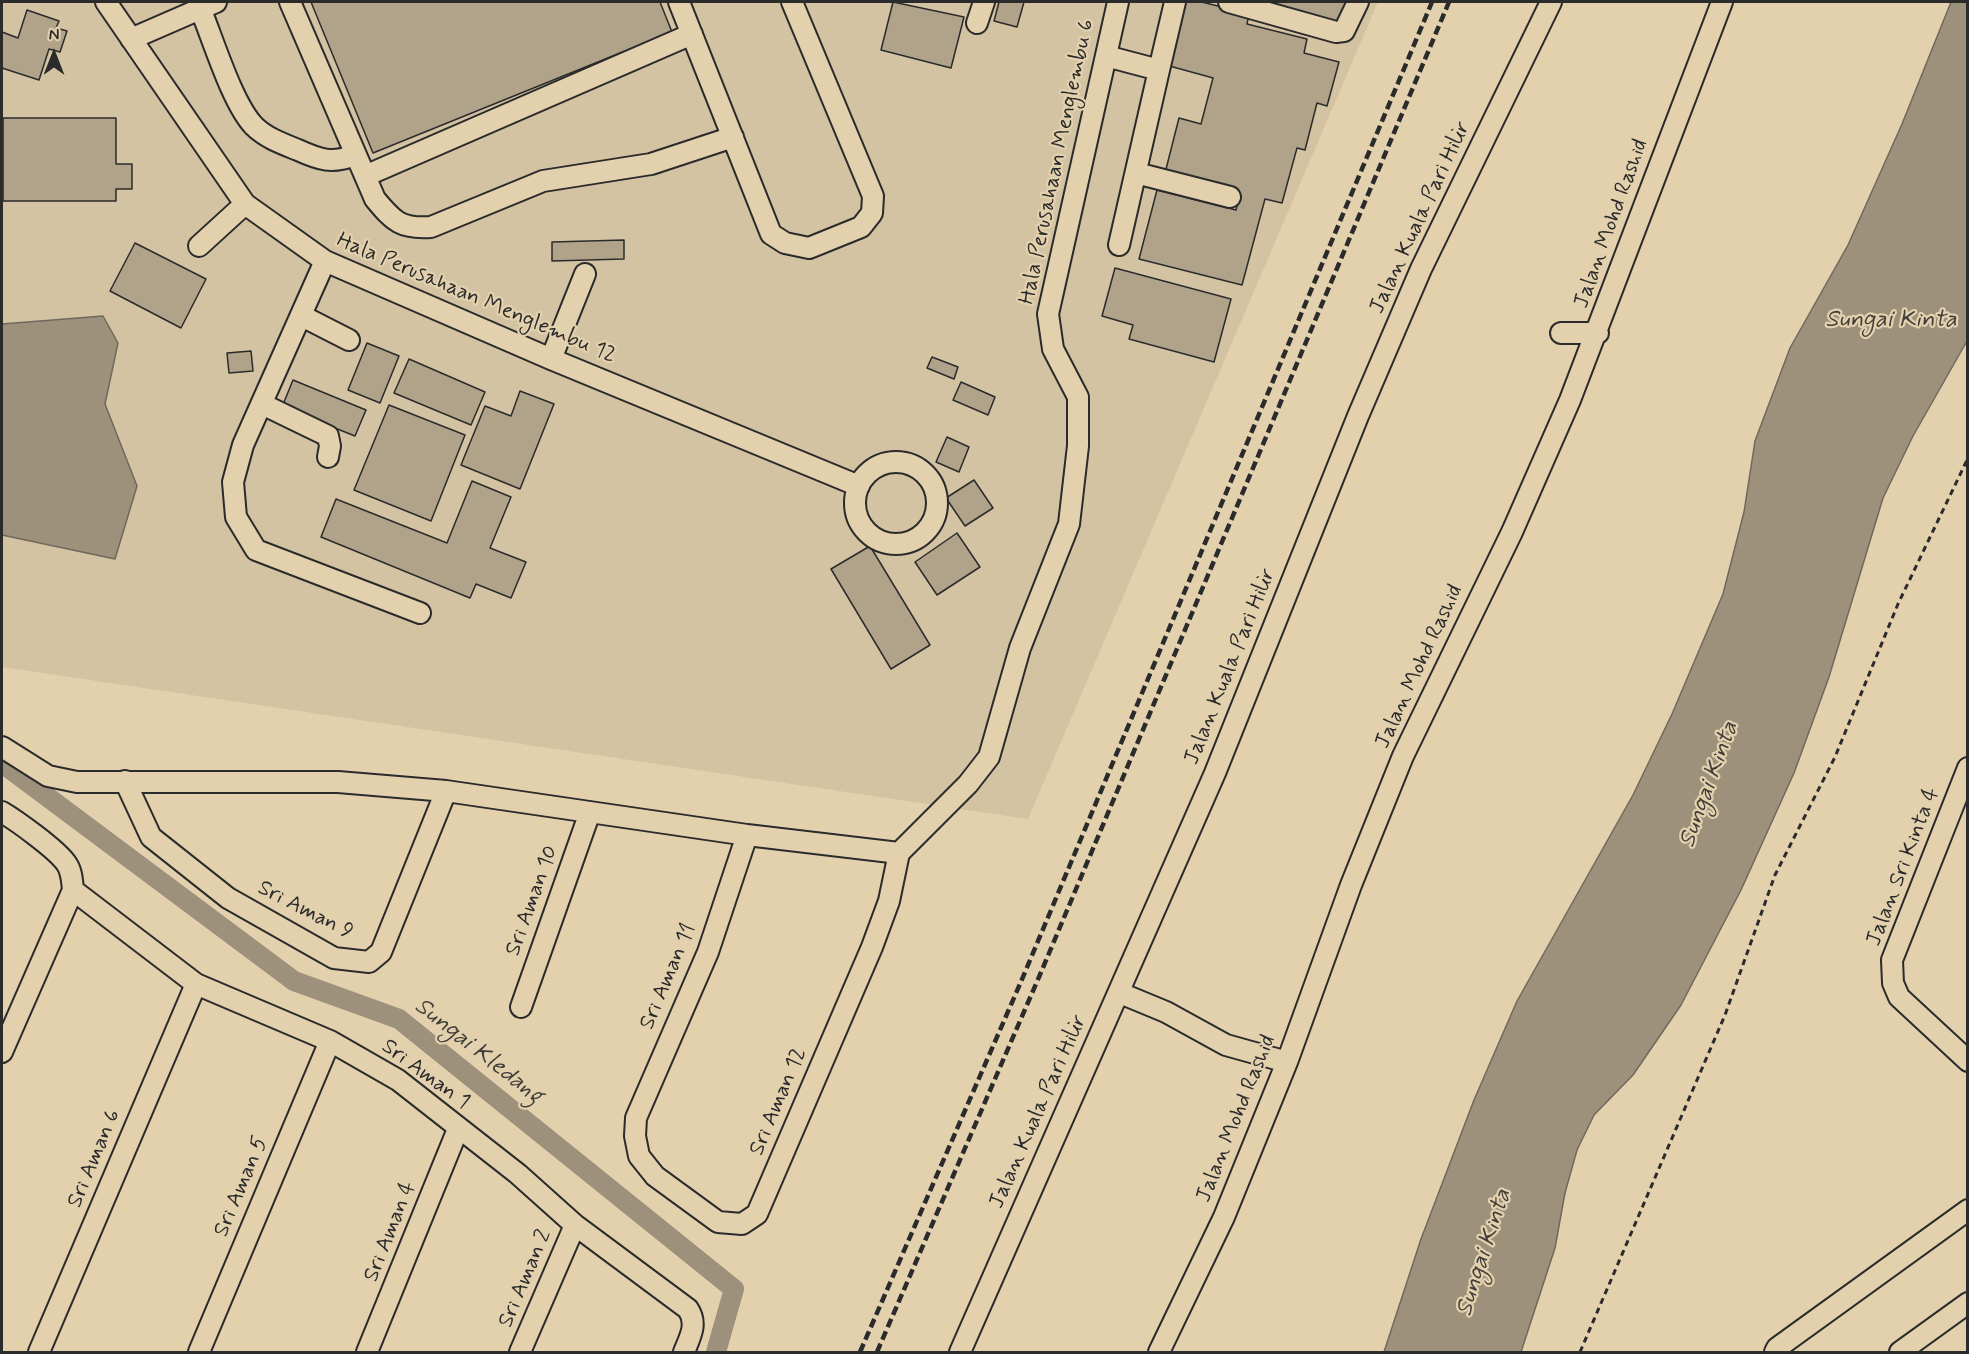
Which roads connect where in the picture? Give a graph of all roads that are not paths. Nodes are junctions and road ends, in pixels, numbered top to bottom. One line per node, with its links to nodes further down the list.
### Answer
1 (106, 2): 15 (street, Hala Perusahaan Menglembu 12)
2 (290, 2): 19 (street)
3 (679, 2): 14 (street)
4 (792, 2): 18 (street)
5 (984, 2): 13 (street)
6 (1118, 2): 16 (street, Hala Perusahaan Menglembu 6)
7 (1175, 2): 17 (street)
8 (1233, 2): 9 (street)
9 (1358, 2)
10 (1551, 2): 47 (street, Jalan Kuala Pari Hilir)
11 (1722, 2): 30 (street, Jalan Mohd Rashid)
12 (208, 5): 15 (street); 19 (street)
13 (977, 23)
14 (692, 34): 18 (street); 21 (street)
15 (131, 39): 23 (street, Hala Perusahaan Menglembu 12)
16 (1106, 56): 17 (street); 44 (street, Hala Perusahaan Menglembu 6)
17 (1159, 70): 20 (street)
18 (733, 137): 21 (street)
19 (355, 156): 21 (street)
20 (1136, 173): 22 (street); 24 (street)
21 (365, 176)
22 (1230, 197)
23 (245, 204): 25 (street); 26 (street, Hala Perusahaan Menglembu 12)
24 (1119, 245)
25 (199, 246)
26 (325, 261): 28 (street); 32 (street, Hala Perusahaan Menglembu 12)
27 (585, 274): 32 (street)
28 (302, 316): 31 (street); 33 (street)
29 (1561, 333): 30 (street)
30 (1598, 333): 51 (street, Jalan Mohd Rashid)
31 (349, 340)
32 (551, 359): 35 (street, Hala Perusahaan Menglembu 12)
33 (262, 404): 34 (street); 36 (street)
34 (328, 458)
35 (859, 486): 35 (street)
36 (420, 613)
37 (2, 747): 39 (street)
38 (1968, 768): 52 (street, Jalan Sri Kinta 4)
39 (125, 781): 40 (street); 40 (street, Sri Aman 9)
40 (446, 791): 42 (street)
41 (2, 812): 45 (street)
42 (590, 812): 43 (street); 48 (street, Sri Aman 10)
43 (747, 835): 44 (street); 54 (street, Sri Aman 11)
44 (900, 853): 54 (street, Sri Aman 12)
45 (73, 891): 46 (street, Sri Aman 1); 50 (street)
46 (196, 984): 49 (street, Sri Aman 1); 58 (street, Sri Aman 6)
47 (1120, 993): 51 (street); 63 (street, Jalan Kuala Pari Hilir)
48 (521, 1007)
49 (330, 1041): 53 (street, Sri Aman 1); 59 (street, Sri Aman 5)
50 (2, 1052)
51 (1287, 1062): 64 (street, Jalan Mohd Rashid)
52 (1968, 1062)
53 (458, 1129): 56 (street, Sri Aman 1); 60 (street, Sri Aman 4)
54 (635, 1136)
55 (1968, 1210): 65 (street)
56 (575, 1225): 61 (street, Sri Aman 2); 62 (street, Sri Aman 1)
57 (1968, 1303): 66 (street)
58 (39, 1353)
59 (199, 1353)
60 (367, 1353)
61 (520, 1353)
62 (684, 1353)
63 (960, 1353)
64 (1159, 1353)
65 (1775, 1353)
66 (1900, 1353)

